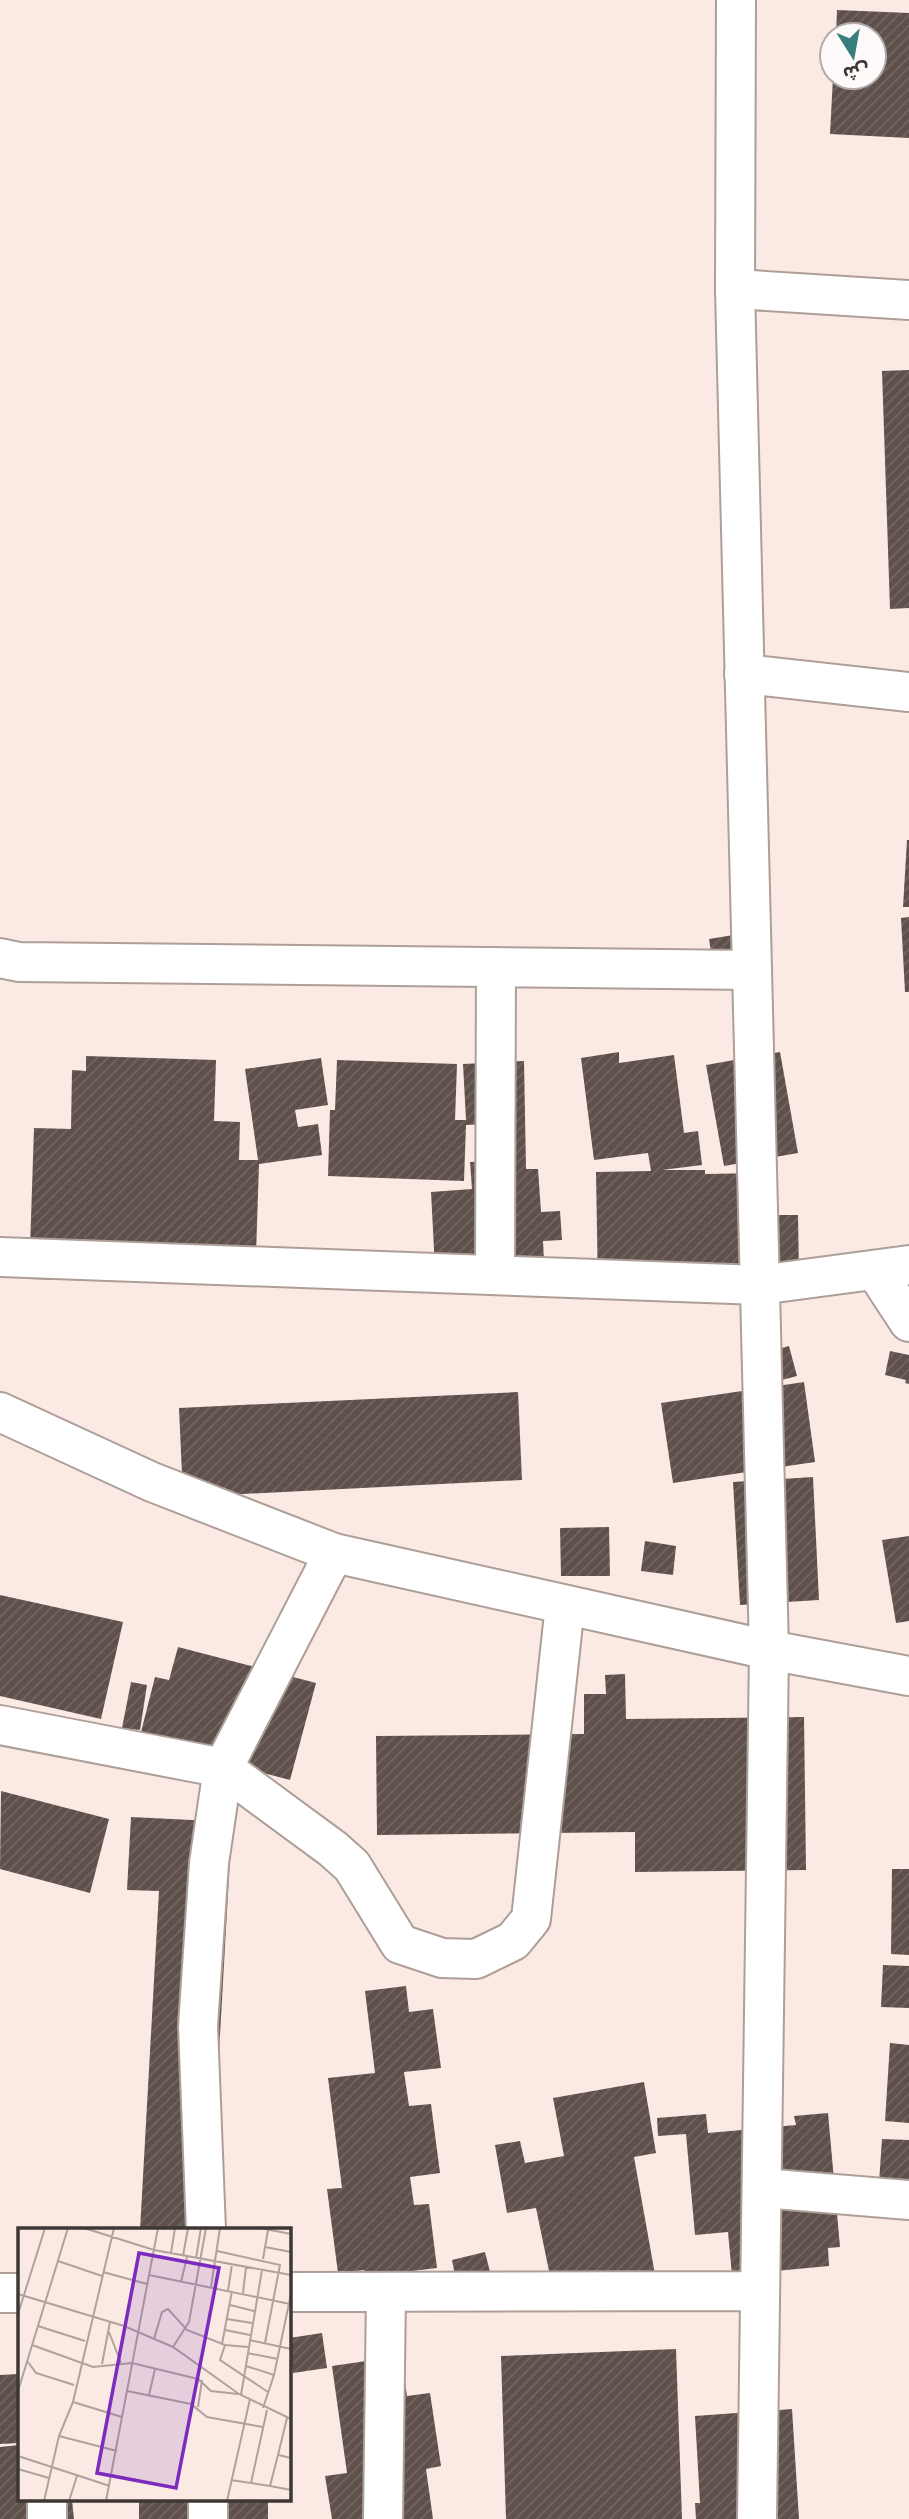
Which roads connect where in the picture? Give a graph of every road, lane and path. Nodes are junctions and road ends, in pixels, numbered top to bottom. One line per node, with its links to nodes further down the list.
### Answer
1 (736, 0): 2 (street)
2 (735, 289): 3 (street); 4 (street)
3 (909, 300)
4 (744, 674): 5 (street); 8 (street)
5 (909, 692)
6 (0, 958): 7 (street)
7 (496, 967): 8 (street); 11 (street)
8 (752, 970): 12 (street)
9 (0, 1256): 11 (street)
10 (892, 1267): 12 (street); 13 (street)
11 (495, 1275): 12 (street)
12 (760, 1285): 17 (street)
13 (909, 1322)
14 (0, 1412): 15 (street)
15 (334, 1553): 16 (street); 20 (street)
16 (565, 1605): 17 (street); 20 (street)
17 (769, 1650): 18 (street); 21 (street)
18 (909, 1676)
19 (0, 1725): 20 (street)
20 (223, 1768): 23 (street)
21 (762, 2188): 22 (street); 24 (street)
22 (909, 2200)
23 (206, 2228)
24 (760, 2291): 26 (street); 30 (street)
25 (290, 2292): 26 (street)
26 (386, 2292): 29 (street)
27 (0, 2293): 28 (street)
28 (18, 2293)
29 (383, 2519)
30 (757, 2519)

